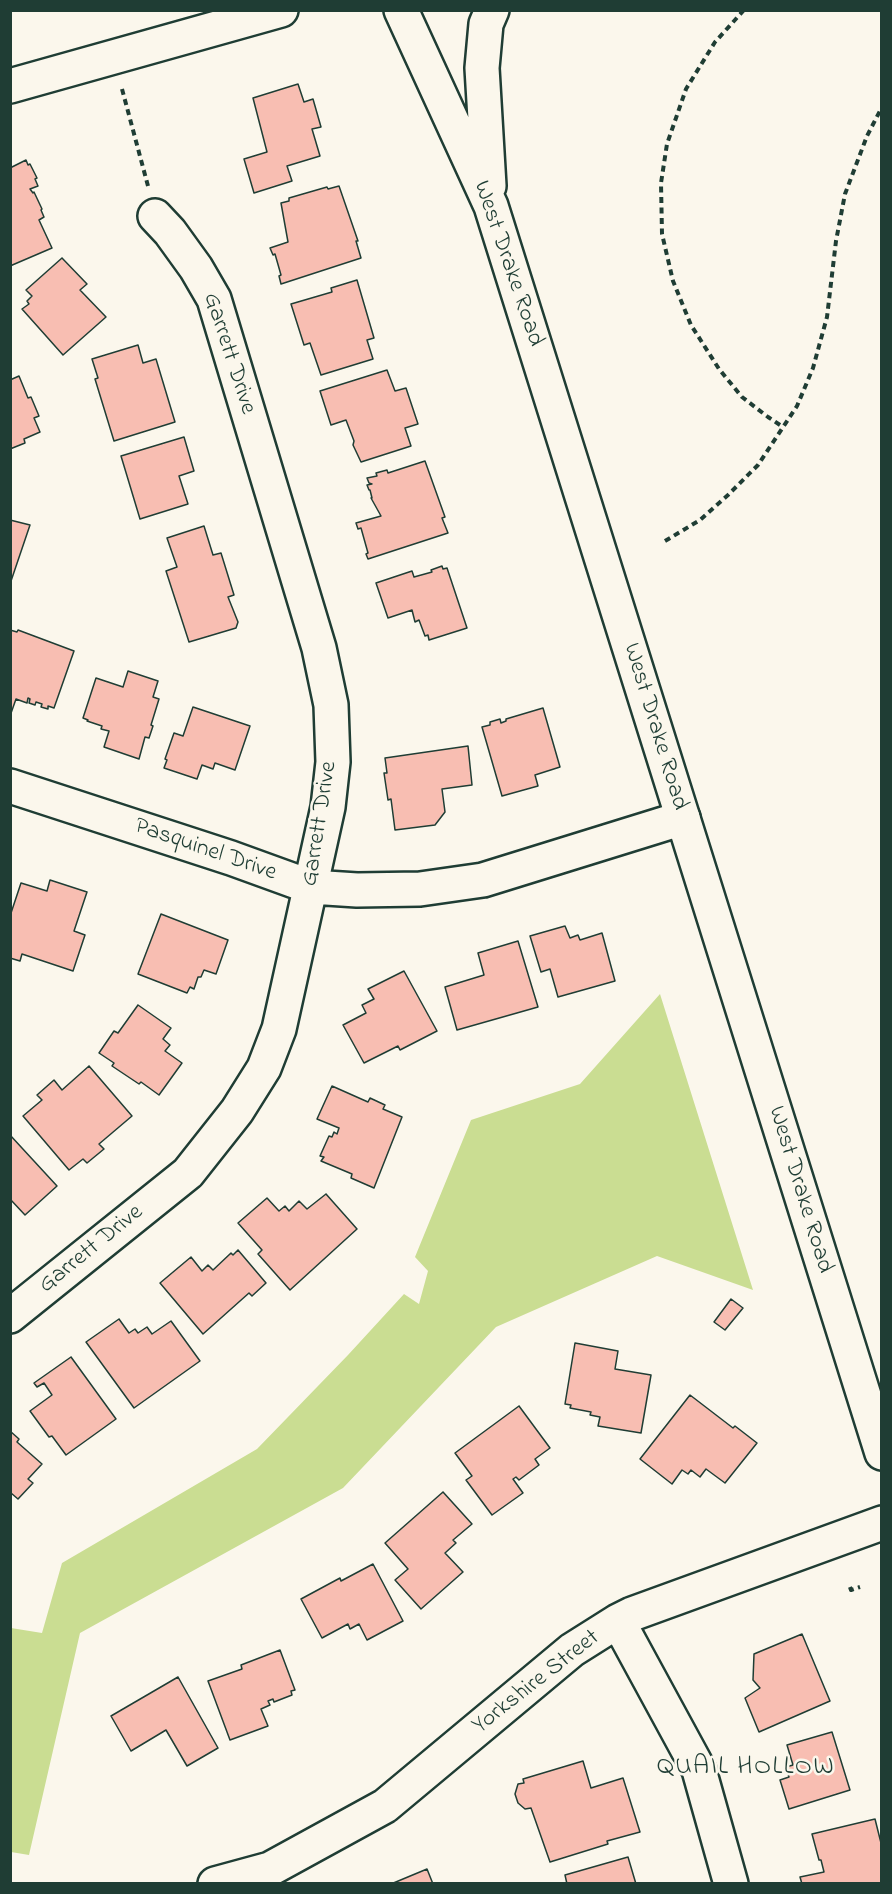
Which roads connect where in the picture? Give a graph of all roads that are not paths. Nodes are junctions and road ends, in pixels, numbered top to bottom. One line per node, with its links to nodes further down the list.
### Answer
1 (281, 10): 4 (street)
2 (400, 10): 5 (street, West Drake Road)
3 (492, 10): 5 (street)
4 (12, 79)
5 (491, 206): 8 (street, West Drake Road)
6 (155, 216): 9 (street, Garrett Drive)
7 (10, 786): 9 (street, Pasquinel Drive)
8 (683, 818): 9 (street, Pasquinel Drive); 11 (street, West Drake Road)
9 (311, 887): 10 (street, Garrett Drive)
10 (10, 1316)
11 (882, 1453)
12 (882, 1523): 13 (street, Yorkshire Street)
13 (618, 1621): 14 (street, Yorkshire Street); 16 (street)
14 (273, 1876): 15 (street, Yorkshire Street)
15 (215, 1884)
16 (731, 1884)

